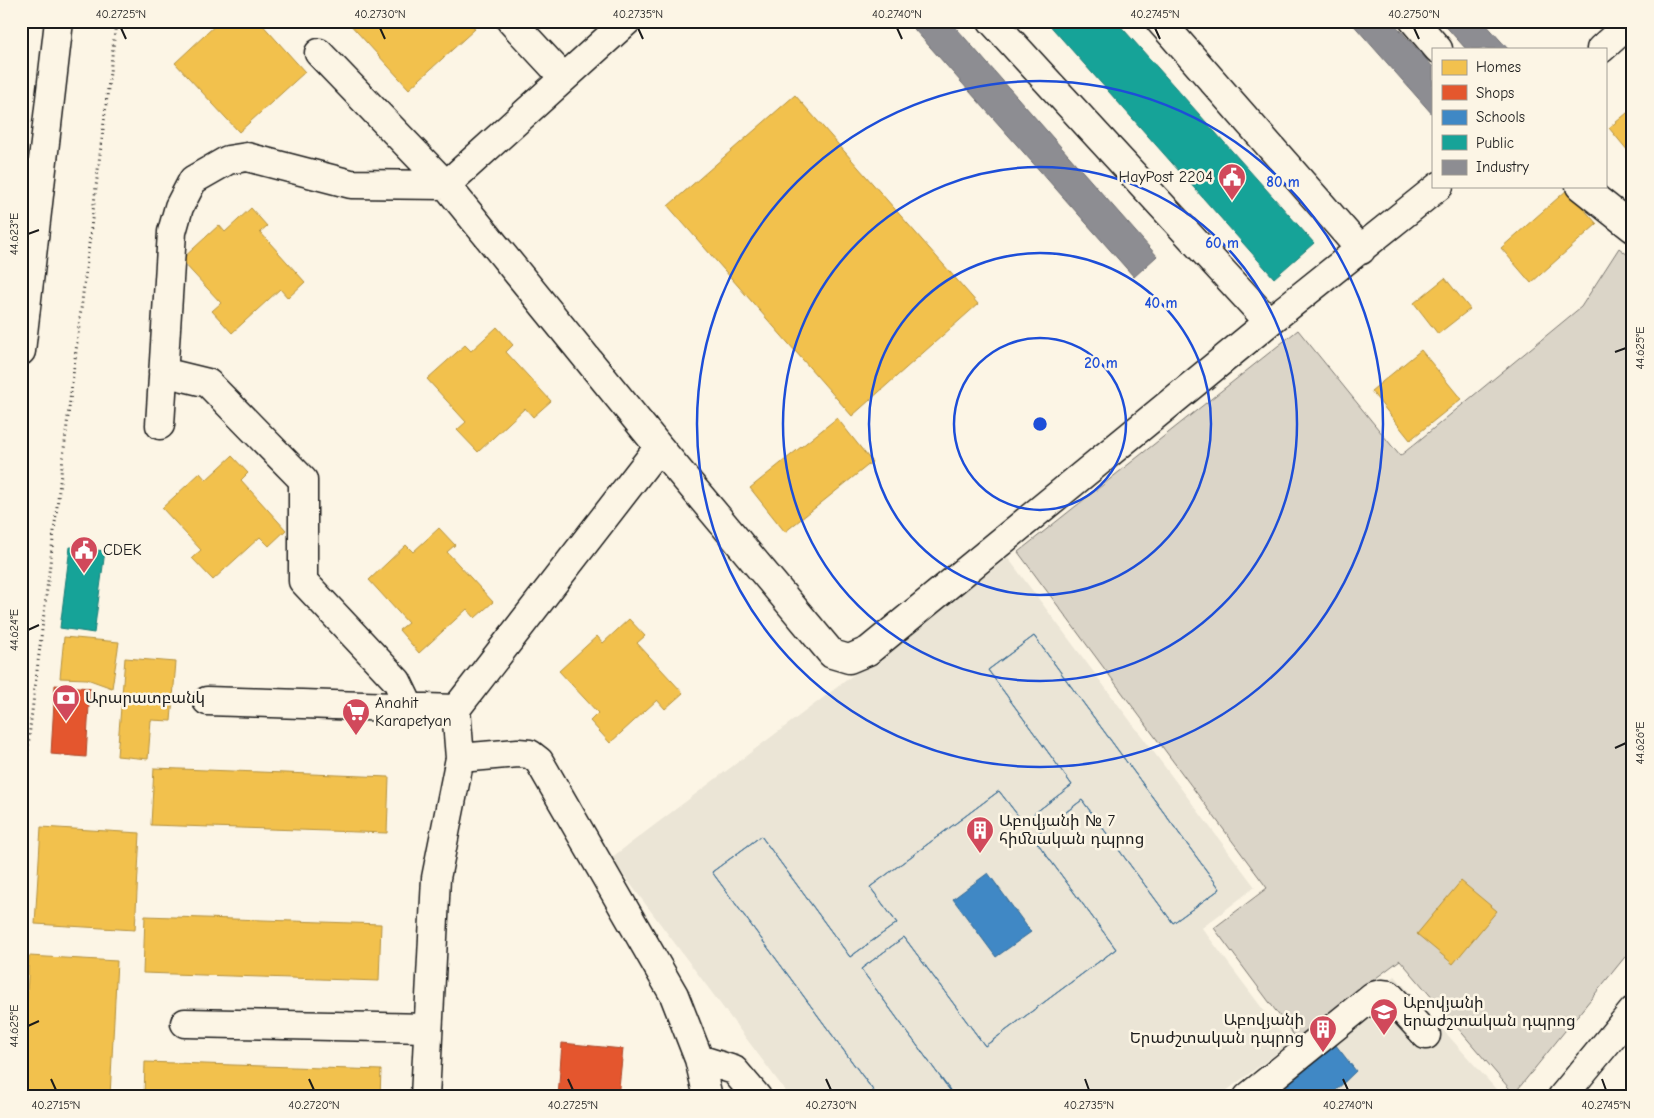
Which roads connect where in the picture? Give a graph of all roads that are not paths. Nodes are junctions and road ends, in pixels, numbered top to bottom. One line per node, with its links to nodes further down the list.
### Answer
1 (59, 21): 18 (street)
2 (511, 21): 11 (street)
3 (627, 21): 11 (street)
4 (992, 21): 17 (street)
5 (1160, 21): 16 (street)
6 (1414, 21): 8 (street)
7 (1632, 21): 9 (street)
8 (1437, 48)
9 (1602, 48)
10 (319, 53): 12 (street)
11 (564, 78): 12 (street)
12 (446, 185): 19 (street); 21 (street)
13 (1437, 188): 16 (street)
14 (1583, 188): 15 (street)
15 (1633, 228)
16 (1361, 250): 17 (street)
17 (1269, 322): 21 (street)
18 (21, 351)
19 (163, 372): 20 (street); 23 (street)
20 (160, 425)
21 (659, 447): 24 (street)
22 (207, 702): 23 (street)
23 (410, 708): 24 (street)
24 (456, 709): 25 (street)
25 (460, 758): 28 (street); 30 (street)
26 (1633, 1011): 35 (street)
27 (185, 1023): 28 (street)
28 (428, 1028): 31 (street)
29 (1426, 1035): 34 (street)
30 (699, 1059): 32 (street); 33 (street)
31 (425, 1097)
32 (708, 1097)
33 (757, 1097)
34 (1248, 1097)
35 (1562, 1097)

